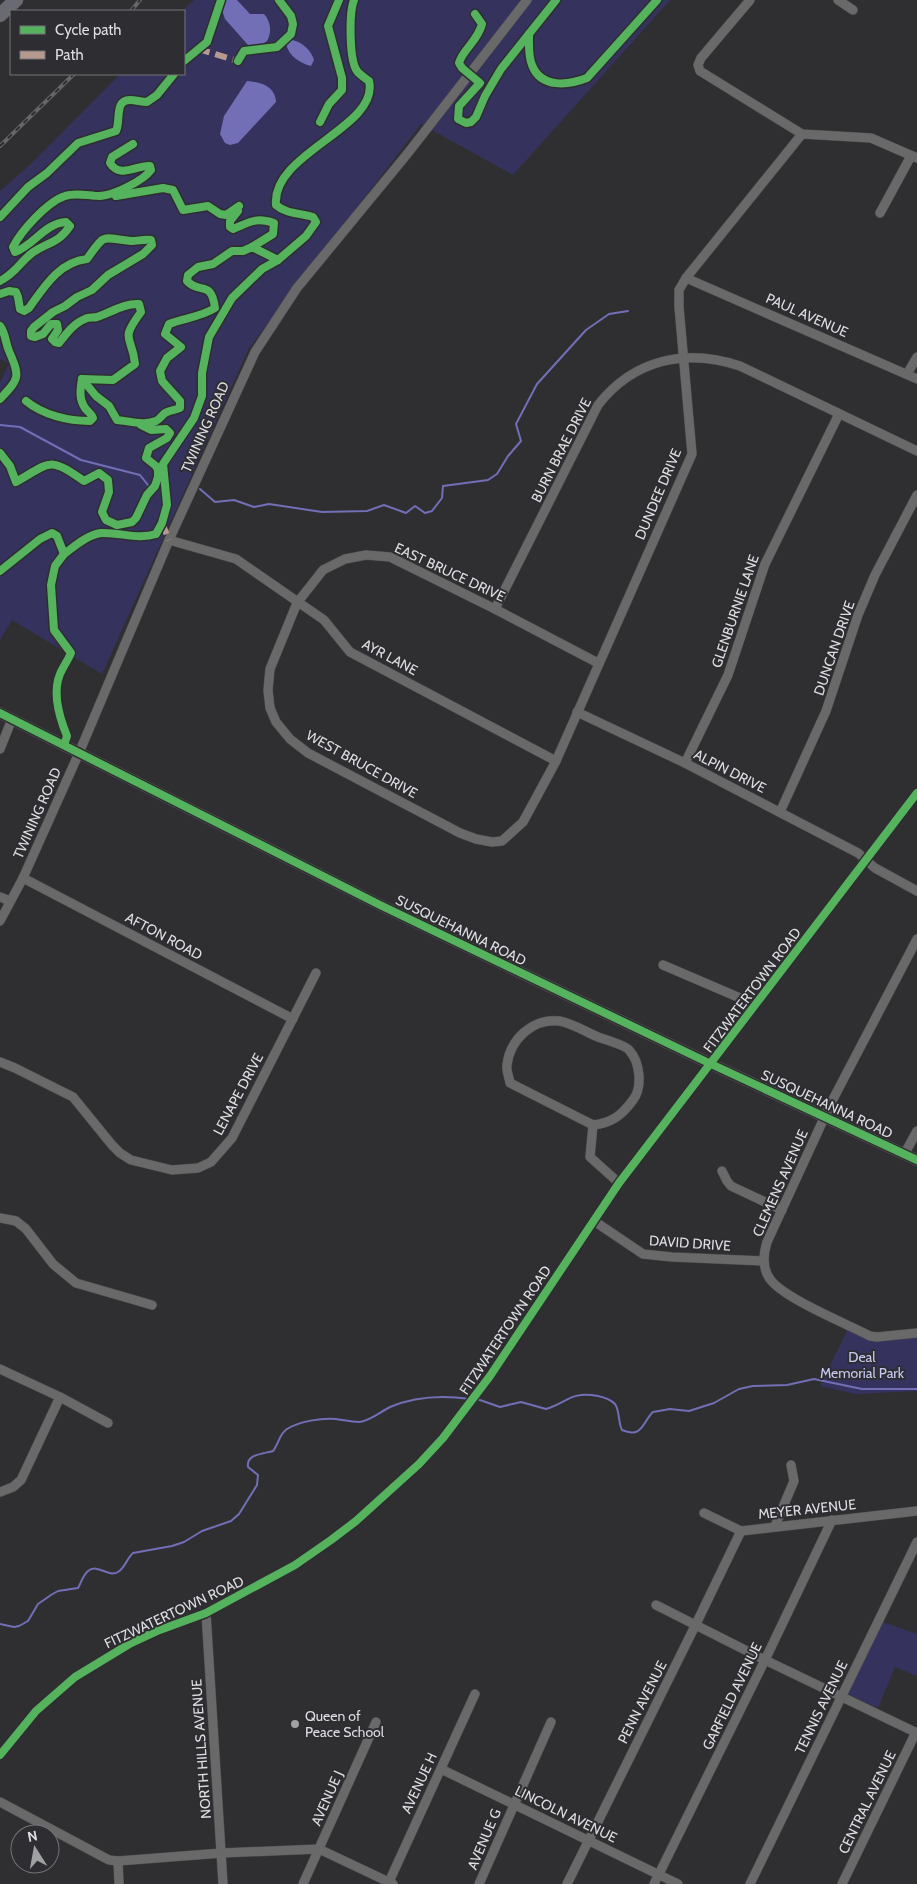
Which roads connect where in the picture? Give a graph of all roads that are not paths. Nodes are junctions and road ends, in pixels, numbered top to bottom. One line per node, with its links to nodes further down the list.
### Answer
1 (16, 0): 6 (highway)
2 (526, 0): 18 (street, TWINING ROAD)
3 (750, 0): 7 (street)
4 (838, 0): 5 (street)
5 (854, 10)
6 (0, 15)
7 (802, 134): 8 (street); 10 (street, DUNDEE DRIVE)
8 (914, 157): 9 (street)
9 (880, 213)
10 (686, 278): 12 (street, DUNDEE DRIVE); 13 (street, PAUL AVENUE)
11 (917, 357): 13 (street)
12 (684, 358): 15 (street, BURN BRAE DRIVE); 20 (street, BURN BRAE DRIVE); 21 (street, DUNDEE DRIVE)
13 (908, 374): 14 (street, PAUL AVENUE)
14 (917, 379)
15 (839, 414): 16 (street, BURN BRAE DRIVE); 28 (street, GLENBURNIE LANE)
16 (917, 451)
17 (917, 495): 30 (street, DUNCAN DRIVE)
18 (169, 540): 19 (street, AYR LANE); 26 (street, TWINING ROAD)
19 (297, 603): 20 (street, EAST BRUCE DRIVE); 27 (street, AYR LANE); 31 (street, WEST BRUCE DRIVE)
20 (495, 609): 21 (street, EAST BRUCE DRIVE)
21 (598, 663): 22 (street, DUNDEE DRIVE)
22 (577, 712): 27 (street, DUNDEE DRIVE); 28 (street, ALPIN DRIVE)
23 (0, 713): 24 (main road, SUSQUEHANNA ROAD)
24 (12, 719): 25 (street); 26 (main road, SUSQUEHANNA ROAD)
25 (0, 749)
26 (80, 752): 33 (street, TWINING ROAD); 44 (main road, SUSQUEHANNA ROAD)
27 (556, 761): 31 (street, DUNDEE DRIVE)
28 (684, 763): 30 (street, ALPIN DRIVE)
29 (917, 793): 32 (street, FITZWATERTOWN ROAD)
30 (780, 812): 32 (street, ALPIN DRIVE)
31 (502, 841)
32 (868, 860): 34 (street, ALPIN DRIVE); 41 (street, FITZWATERTOWN ROAD)
33 (23, 878): 36 (street, TWINING ROAD); 42 (street, AFTON ROAD)
34 (917, 891)
35 (0, 897): 36 (street)
36 (10, 901): 37 (street, TWINING ROAD)
37 (0, 921)
38 (917, 939): 45 (street, CLEMENS AVENUE)
39 (663, 965): 41 (street)
40 (316, 972): 42 (street, LENAPE DRIVE)
41 (754, 1004): 44 (street, FITZWATERTOWN ROAD)
42 (293, 1019): 43 (street, LENAPE DRIVE)
43 (0, 1062)
44 (711, 1064): 45 (main road, SUSQUEHANNA ROAD); 51 (street, FITZWATERTOWN ROAD)
45 (825, 1117): 48 (main road, SUSQUEHANNA ROAD); 52 (street, CLEMENS AVENUE)
46 (593, 1125): 46 (street); 51 (street)
47 (917, 1130): 48 (street)
48 (905, 1153): 49 (main road, SUSQUEHANNA ROAD)
49 (917, 1160)
50 (722, 1171): 52 (street)
51 (619, 1183): 54 (street, FITZWATERTOWN ROAD)
52 (782, 1210): 55 (street, CLEMENS AVENUE)
53 (0, 1218): 56 (street)
54 (594, 1221): 55 (street, DAVID DRIVE); 70 (street, FITZWATERTOWN ROAD)
55 (764, 1261): 57 (street)
56 (152, 1305)
57 (917, 1332)
58 (0, 1369): 59 (street)
59 (60, 1397): 60 (street); 62 (street)
60 (108, 1423)
61 (791, 1465): 66 (street)
62 (0, 1492)
63 (917, 1511): 65 (street, MEYER AVENUE)
64 (704, 1513): 67 (street, MEYER AVENUE)
65 (832, 1520): 66 (street, MEYER AVENUE); 72 (street, GARFIELD AVENUE)
66 (775, 1526): 67 (street, MEYER AVENUE)
67 (741, 1530): 71 (street, PENN AVENUE)
68 (917, 1542): 74 (street, TENNIS AVENUE)
69 (656, 1605): 71 (street)
70 (206, 1613): 78 (street, FITZWATERTOWN ROAD); 84 (street, NORTH HILLS AVENUE)
71 (696, 1624): 72 (street); 82 (street, PENN AVENUE)
72 (765, 1660): 74 (street); 86 (street, GARFIELD AVENUE)
73 (475, 1694): 79 (street, AVENUE H)
74 (842, 1696): 77 (street); 95 (street, TENNIS AVENUE)
75 (376, 1722): 83 (street, AVENUE J)
76 (551, 1722): 81 (street, AVENUE G)
77 (917, 1732): 96 (street, CENTRAL AVENUE)
78 (0, 1756)
79 (441, 1769): 81 (street, LINCOLN AVENUE); 87 (street, AVENUE H)
80 (0, 1802): 85 (street)
81 (514, 1804): 82 (street, LINCOLN AVENUE); 91 (street, AVENUE G)
82 (588, 1840): 86 (street, LINCOLN AVENUE); 92 (street, PENN AVENUE)
83 (319, 1849): 84 (street); 87 (street); 90 (street, AVENUE J)
84 (222, 1853): 85 (street); 89 (street, NORTH HILLS AVENUE)
85 (118, 1861): 88 (street)
86 (659, 1874): 93 (street, GARFIELD AVENUE); 94 (street, LINCOLN AVENUE)
87 (390, 1883)
88 (119, 1884)
89 (224, 1884)
90 (303, 1884)
91 (479, 1884)
92 (567, 1884)
93 (654, 1884)
94 (678, 1884)
95 (750, 1884)
96 (842, 1884)

